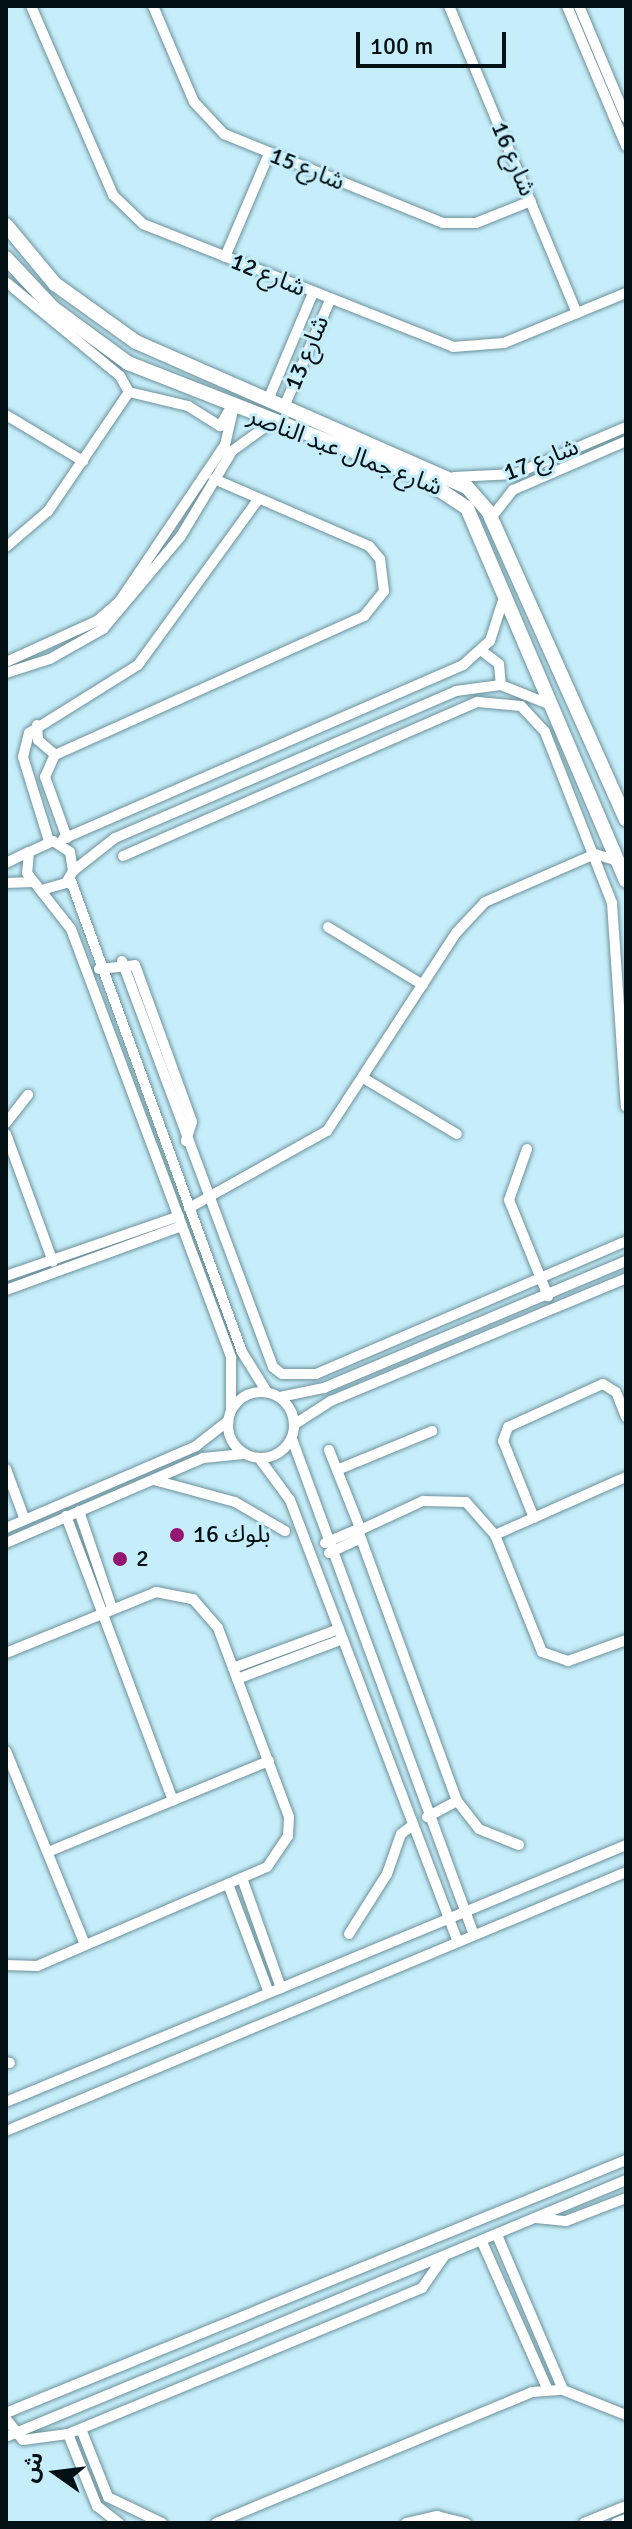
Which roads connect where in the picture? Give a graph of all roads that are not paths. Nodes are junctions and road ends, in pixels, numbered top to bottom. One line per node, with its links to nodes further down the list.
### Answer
1 (31, 6): 11 (street, شارع 12)
2 (153, 6): 8 (street, شارع 15)
3 (449, 6): 9 (street, شارع 16)
4 (567, 6): 7 (street)
5 (579, 6): 6 (street)
6 (626, 118)
7 (626, 146)
8 (269, 154): 9 (street, شارع 15); 11 (street)
9 (531, 201): 17 (street, شارع 16)
10 (6, 225): 19 (main road, شارع جمال عبد الناصر)
11 (225, 257): 14 (street, شارع 12)
12 (6, 258): 21 (main road, شارع جمال عبد الناصر)
13 (6, 282): 18 (street)
14 (313, 293): 16 (street, شارع 12); 19 (street, شارع 13)
15 (626, 293): 17 (street, شارع 12)
16 (330, 300): 17 (street, شارع 12); 20 (street, شارع 13)
17 (577, 313)
18 (129, 392): 21 (street); 27 (street)
19 (268, 400): 20 (main road, شارع جمال عبد الناصر)
20 (284, 407): 28 (main road, شارع جمال عبد الناصر)
21 (231, 408): 23 (main road, شارع جمال عبد الناصر); 26 (street)
22 (6, 415): 27 (street)
23 (272, 422): 26 (street); 37 (main road, شارع جمال عبد الناصر)
24 (626, 427): 29 (street, شارع 17)
25 (626, 441): 31 (street, شارع 17)
26 (228, 448): 30 (street); 34 (street)
27 (83, 461): 36 (street)
28 (454, 477): 29 (street, شارع 17); 33 (main road, شارع جمال عبد الناصر)
29 (503, 477): 31 (street)
30 (214, 479): 32 (street); 35 (street)
31 (517, 488): 33 (street, شارع 17)
32 (258, 500): 44 (street); 46 (street)
33 (491, 518): 50 (main road, شارع جمال عبد الناصر)
34 (171, 527): 35 (street); 39 (street)
35 (181, 536): 40 (street)
36 (6, 547)
37 (505, 591): 38 (street); 42 (main road, شارع جمال عبد الناصر)
38 (482, 651): 41 (street); 53 (street)
39 (6, 662)
40 (6, 673)
41 (501, 685): 42 (street); 43 (street)
42 (555, 708): 51 (main road, شارع جمال عبد الناصر)
43 (398, 716): 45 (street); 49 (street)
44 (37, 725): 46 (street); 48 (street)
45 (406, 733): 52 (street); 56 (street)
46 (55, 755): 47 (street)
47 (54, 803): 48 (street); 53 (street)
48 (39, 809): 54 (street)
49 (171, 814): 52 (street); 60 (street)
50 (626, 820)
51 (607, 828): 56 (street); 59 (main road, شارع جمال عبد الناصر)
52 (179, 832): 57 (street)
53 (67, 838): 54 (street)
54 (51, 841): 55 (street); 60 (street)
55 (29, 852): 58 (street); 62 (street)
56 (595, 854): 59 (street); 67 (street); 70 (street)
57 (123, 856)
58 (6, 863)
59 (620, 863): 61 (main road, شارع جمال عبد الناصر)
60 (72, 874): 64 (street); 66 (street)
61 (626, 881)
62 (33, 882): 63 (street); 64 (street)
63 (6, 883)
64 (45, 889): 77 (street)
65 (328, 927): 67 (street)
66 (99, 969): 75 (street); 76 (street)
67 (423, 985): 68 (street)
68 (365, 1079): 73 (street); 75 (street)
69 (28, 1095): 71 (street)
70 (626, 1107)
71 (6, 1123)
72 (6, 1134): 79 (street)
73 (457, 1134)
74 (527, 1149): 84 (street)
75 (210, 1201): 76 (street); 84 (street)
76 (190, 1213): 87 (street)
77 (180, 1221): 79 (street); 81 (street); 89 (street)
78 (626, 1241): 84 (street)
79 (52, 1259): 81 (street); 82 (street)
80 (626, 1261): 86 (street)
81 (56, 1272): 85 (street)
82 (6, 1276)
83 (626, 1278): 91 (street)
84 (541, 1279): 86 (street)
85 (6, 1290)
86 (548, 1296): 88 (street)
87 (267, 1392): 88 (street); 89 (street)
88 (280, 1397): 91 (street)
89 (230, 1416): 95 (street); 105 (street)
90 (626, 1417): 104 (street)
91 (295, 1424): 93 (street)
92 (432, 1431): 98 (street)
93 (292, 1439): 96 (street); 112 (street)
94 (329, 1450): 98 (street)
95 (244, 1454): 96 (street); 100 (street)
96 (259, 1458): 114 (street)
97 (6, 1469): 101 (street)
98 (337, 1470): 107 (street)
99 (626, 1479): 104 (street)
100 (151, 1480): 102 (street); 108 (street)
101 (9, 1488): 105 (street)
102 (79, 1511): 103 (street); 113 (street)
103 (66, 1516): 111 (street); 113 (street)
104 (534, 1518): 109 (street)
105 (25, 1520): 106 (street)
106 (6, 1528)
107 (360, 1528): 109 (street); 110 (street); 112 (street)
108 (285, 1531)
109 (495, 1535): 115 (street)
110 (357, 1540): 112 (street); 122 (street)
111 (6, 1543)
112 (327, 1548): 123 (street)
113 (106, 1610): 116 (street); 117 (street); 121 (street)
114 (341, 1634): 117 (street); 118 (street); 124 (street)
115 (626, 1640)
116 (6, 1653)
117 (233, 1668): 118 (street)
118 (237, 1679): 120 (street)
119 (6, 1751): 127 (street)
120 (269, 1761): 121 (street); 131 (street)
121 (173, 1801): 127 (street)
122 (457, 1801): 123 (street); 125 (street)
123 (427, 1817): 128 (street)
124 (413, 1825): 129 (street); 135 (street)
125 (519, 1845)
126 (626, 1845): 133 (street)
127 (48, 1852): 138 (street)
128 (440, 1852): 129 (street); 133 (street)
129 (425, 1857): 134 (street)
130 (626, 1872): 136 (street)
131 (242, 1878): 132 (street); 140 (street)
132 (228, 1884): 138 (street); 141 (street)
133 (464, 1911): 134 (street); 136 (street)
134 (449, 1918): 137 (street); 140 (street)
135 (349, 1934)
136 (474, 1935): 137 (street)
137 (458, 1942): 143 (street)
138 (85, 1945): 139 (street)
139 (6, 1965)
140 (281, 1988): 141 (street)
141 (269, 1993): 142 (street)
142 (6, 2102)
143 (6, 2131)
144 (626, 2160): 151 (street)
145 (626, 2180): 147 (street)
146 (626, 2198): 147 (street)
147 (536, 2218): 148 (street)
148 (497, 2235): 149 (street); 152 (street)
149 (482, 2242): 150 (street); 153 (street)
150 (443, 2258): 154 (street); 160 (street)
151 (276, 2300): 154 (street); 157 (street)
152 (528, 2307): 153 (street); 156 (street)
153 (514, 2314): 155 (street)
154 (283, 2319): 162 (street)
155 (547, 2388): 156 (street); 169 (street)
156 (563, 2390): 158 (street)
157 (6, 2413)
158 (626, 2415)
159 (6, 2419): 162 (street)
160 (81, 2429): 161 (street); 163 (street)
161 (68, 2434): 162 (street); 164 (street)
162 (10, 2436)
163 (96, 2468): 164 (street); 168 (street)
164 (83, 2474): 167 (street)
165 (626, 2506): 172 (street)
166 (626, 2519): 173 (street)
167 (119, 2523)
168 (162, 2523)
169 (216, 2523)
170 (406, 2523): 171 (street)
171 (466, 2523)
172 (584, 2523)
173 (616, 2523)

